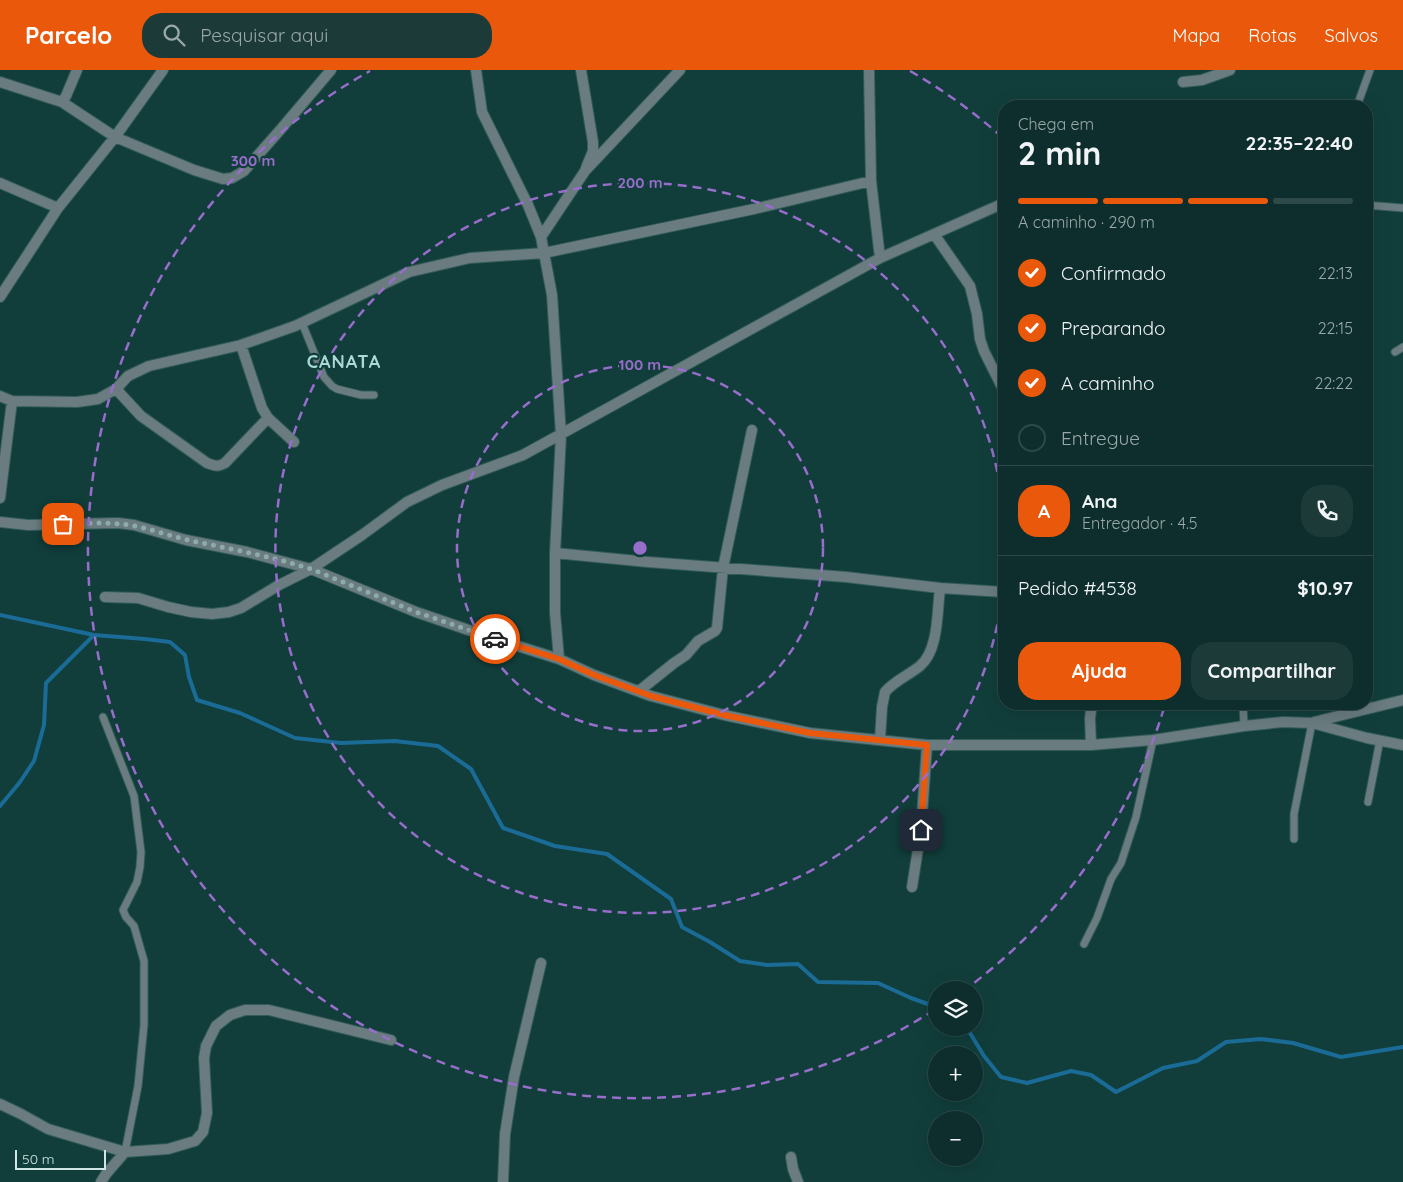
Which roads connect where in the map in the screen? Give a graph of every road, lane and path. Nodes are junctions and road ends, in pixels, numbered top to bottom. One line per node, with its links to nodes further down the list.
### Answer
1 (77, 70): 13 (street)
2 (163, 70): 14 (street)
3 (331, 70): 14 (street)
4 (476, 70): 23 (street)
5 (582, 70): 15 (street)
6 (680, 70): 15 (street)
7 (869, 70): 16 (street)
8 (1230, 70): 11 (street)
9 (1370, 70): 12 (lane)
10 (0, 82): 13 (street)
11 (1183, 82)
12 (1359, 100)
13 (62, 102): 14 (street)
14 (115, 138): 20 (street)
15 (585, 171): 23 (street)
16 (871, 181): 24 (street); 25 (street)
17 (0, 183): 20 (street)
18 (998, 206): 22 (street)
19 (1373, 206): 21 (lane)
20 (58, 208): 26 (street)
21 (1403, 208)
22 (934, 234): 25 (street); 31 (street)
23 (541, 237): 24 (street)
24 (544, 253): 27 (street); 38 (street)
25 (880, 258): 38 (street)
26 (0, 297)
27 (302, 323): 28 (street); 33 (lane)
28 (241, 345): 32 (street); 36 (street)
29 (1403, 347): 30 (lane)
30 (1395, 352)
31 (998, 379)
32 (116, 389): 35 (street); 36 (street)
33 (374, 395)
34 (0, 396): 35 (street)
35 (12, 400): 40 (street)
36 (268, 418): 39 (street)
37 (752, 430): 43 (street)
38 (561, 435): 42 (street); 44 (street)
39 (294, 442)
40 (0, 498)
41 (0, 522): 44 (street)
42 (555, 553): 43 (street); 48 (street)
43 (723, 568): 45 (street); 49 (street)
44 (311, 569): 47 (street); 48 (street)
45 (940, 588): 46 (street); 58 (street)
46 (998, 592)
47 (105, 597)
48 (559, 659): 49 (street)
49 (639, 691): 58 (street)
50 (1403, 700): 51 (street)
51 (1373, 708)
52 (1091, 710): 63 (street)
53 (1243, 710): 57 (lane)
54 (1363, 710): 56 (street)
55 (103, 717): 71 (lane)
56 (1312, 723): 57 (street); 60 (street); 65 (lane)
57 (1244, 726): 59 (street)
58 (880, 740): 61 (street)
59 (1153, 740): 63 (street); 67 (lane)
60 (1380, 740): 62 (street); 64 (lane)
61 (927, 745): 63 (street); 66 (street)
62 (1403, 745)
63 (1091, 746)
64 (1368, 802)
65 (1294, 839)
66 (912, 887)
67 (1084, 944)
68 (541, 963): 74 (street)
69 (391, 1040): 71 (street)
70 (0, 1104): 71 (street)
71 (125, 1152): 73 (street)
72 (791, 1157): 75 (street)
73 (101, 1182)
74 (503, 1182)
75 (798, 1182)

